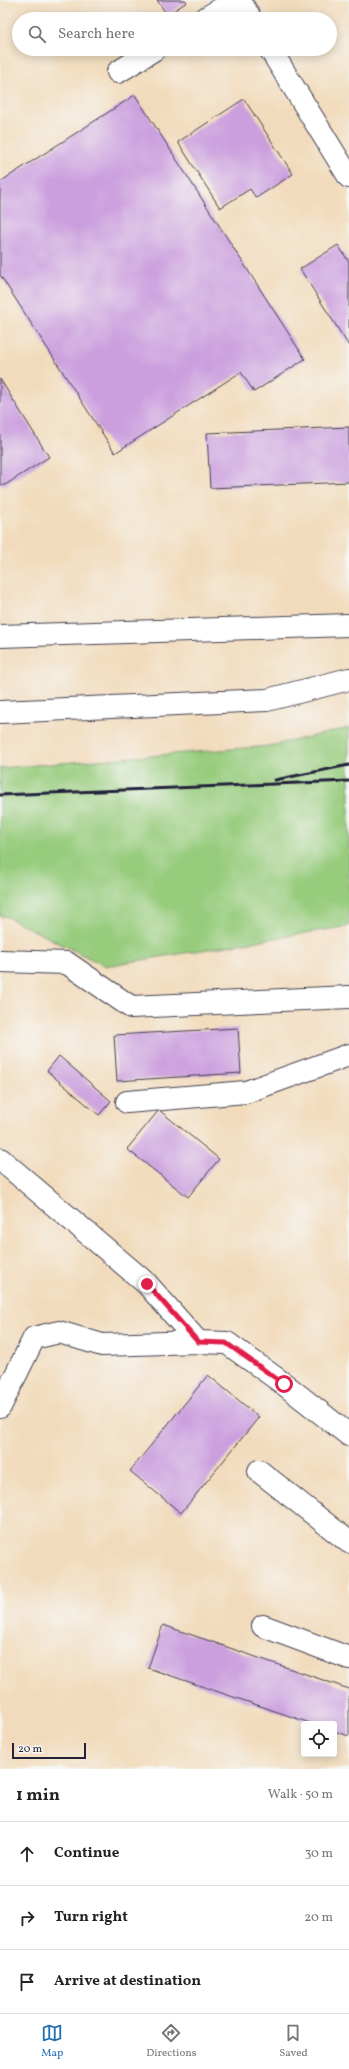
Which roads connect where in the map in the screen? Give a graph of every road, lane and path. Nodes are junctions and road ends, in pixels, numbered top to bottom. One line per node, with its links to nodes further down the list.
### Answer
1 (236, 0): 3 (street)
2 (239, 0): 4 (street)
3 (216, 12)
4 (247, 12)
5 (144, 56): 7 (street)
6 (274, 56): 8 (street)
7 (118, 72)
8 (349, 177)
9 (349, 625): 10 (street)
10 (0, 636)
11 (349, 679): 12 (street)
12 (0, 712)
13 (0, 961): 14 (street)
14 (349, 997)
15 (349, 1055): 16 (street)
16 (127, 1102)
17 (0, 1159): 18 (street)
18 (198, 1342): 19 (street); 20 (street)
19 (0, 1408)
20 (349, 1435)
21 (259, 1471): 22 (street)
22 (349, 1542)
23 (263, 1626): 24 (street)
24 (349, 1658)

